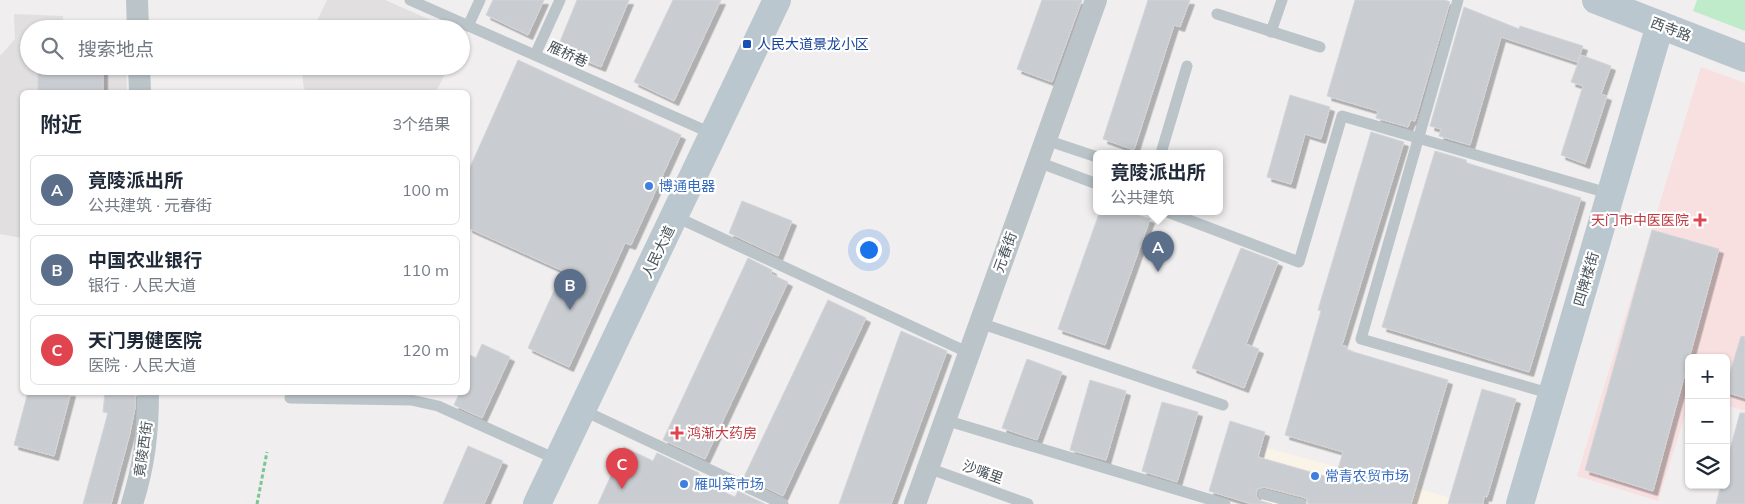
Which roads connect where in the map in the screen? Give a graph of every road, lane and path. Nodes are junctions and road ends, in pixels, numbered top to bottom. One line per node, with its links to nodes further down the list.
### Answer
1 (137, 0): 13 (street)
2 (410, 0): 11 (lane, 雁桥巷)
3 (480, 0): 15 (lane)
4 (560, 0): 20 (lane)
5 (777, 0): 25 (main road, 人民大道)
6 (790, 0): 34 (main road, 人民大道)
7 (1096, 0): 27 (street, 元春街)
8 (1282, 0): 18 (lane)
9 (1458, 0): 26 (lane)
10 (1603, 1): 16 (main road, 西寺路)
11 (422, 2): 14 (lane, 雁桥巷)
12 (1217, 14): 18 (lane)
13 (138, 20)
14 (456, 20)
15 (470, 22)
16 (1660, 25): 21 (main road, 西寺路); 32 (main road, 四牌楼街)
17 (470, 27): 20 (lane, 雁桥巷)
18 (1271, 32): 19 (lane)
19 (1320, 47)
20 (534, 55): 25 (lane, 雁桥巷)
21 (1745, 58)
22 (1187, 66): 28 (lane)
23 (139, 75): 24 (street)
24 (140, 90)
25 (714, 135): 45 (main road, 人民大道)
26 (1419, 138): 32 (lane); 33 (lane); 37 (lane)
27 (1046, 140): 29 (lane); 30 (street, 元春街)
28 (1162, 150)
29 (1093, 156)
30 (1038, 162): 31 (lane); 35 (street, 元春街)
31 (1093, 183)
32 (1610, 194): 37 (main road, 四牌楼街)
33 (1176, 215)
34 (685, 221): 36 (lane); 42 (main road, 人民大道)
35 (980, 323): 36 (street, 元春街); 41 (lane)
36 (969, 353): 43 (street, 元春街)
37 (1552, 394): 57 (main road, 四牌楼街)
38 (148, 395): 48 (street, 竟陵西街)
39 (368, 396): 40 (lane); 45 (lane)
40 (290, 398)
41 (1223, 406)
42 (593, 415): 51 (main road, 人民大道); 52 (lane)
43 (945, 420): 46 (street, 元春街); 55 (lane)
44 (267, 452): 49 (path)
45 (558, 460): 50 (main road, 人民大道)
46 (928, 468): 53 (street, 元春街); 54 (lane, 沙嘴里)
47 (1263, 494): 56 (lane)
48 (132, 504)
49 (257, 504)
50 (537, 504)
51 (550, 504)
52 (783, 504)
53 (915, 504)
54 (1028, 504)
55 (1225, 504)
56 (1301, 504)
57 (1520, 504)

